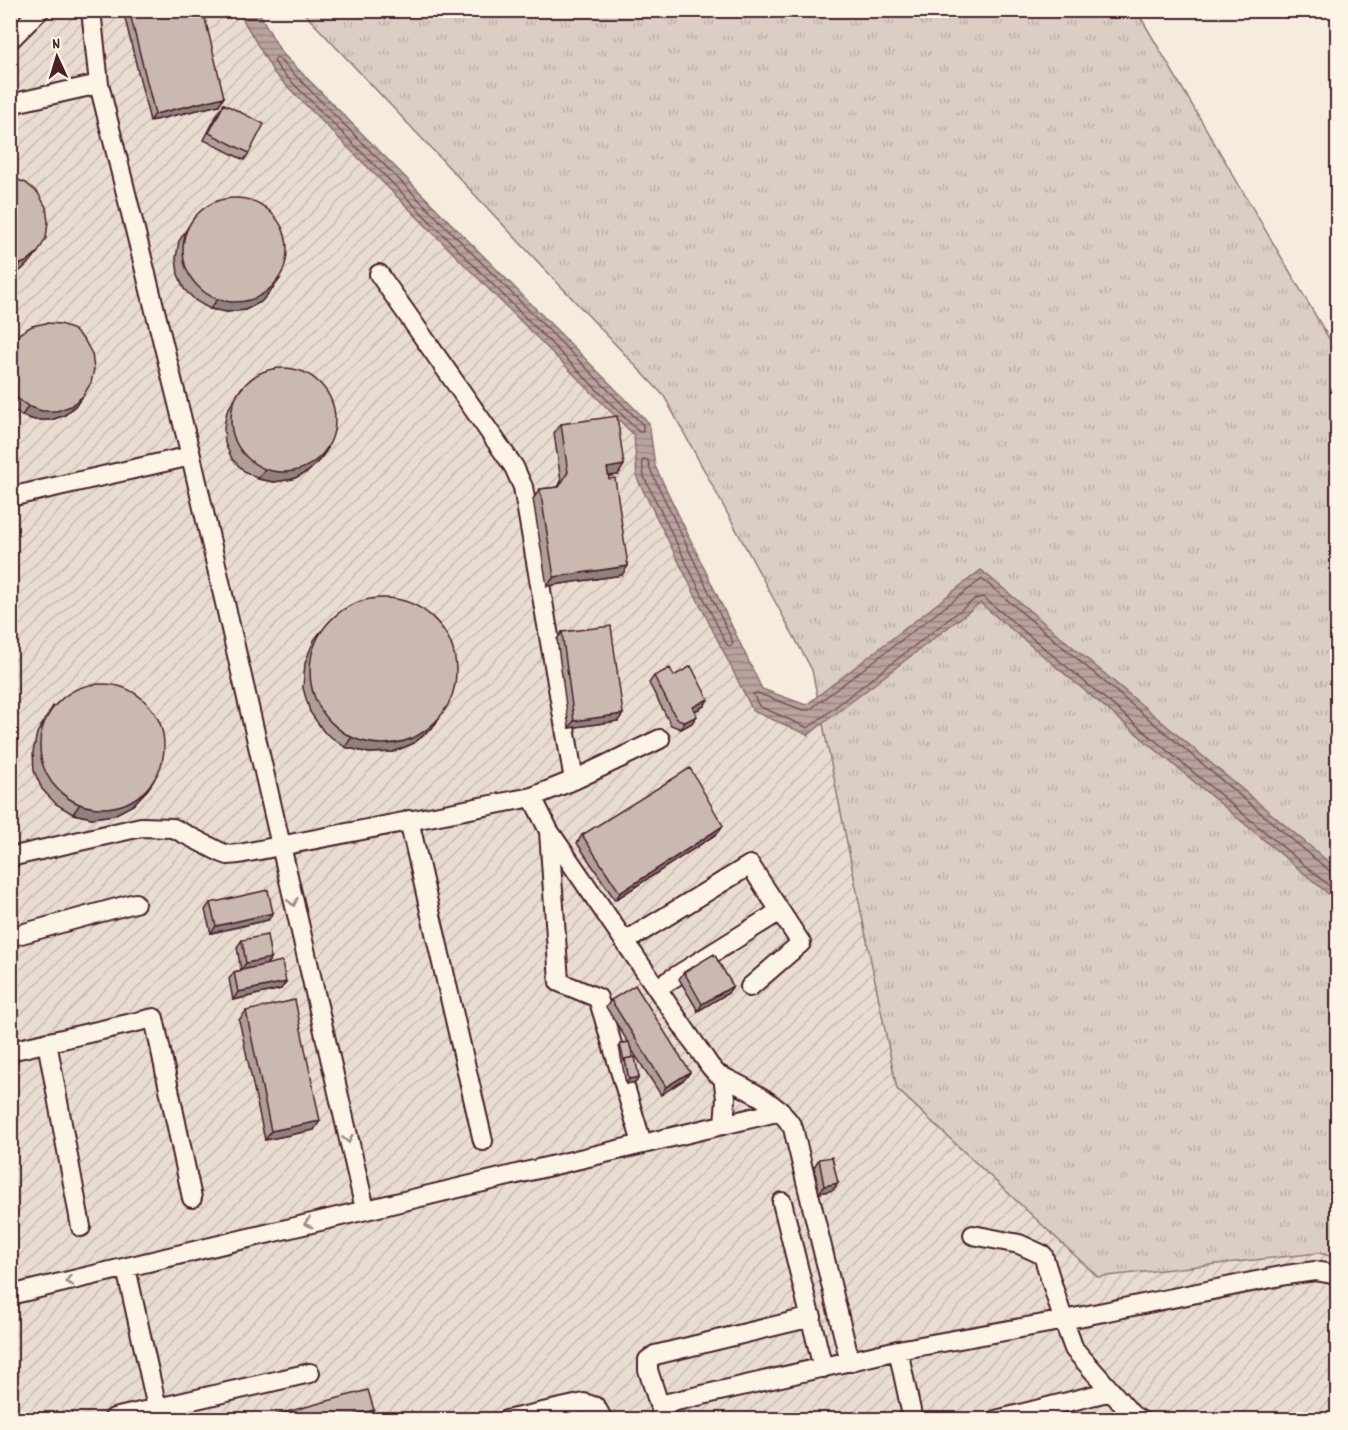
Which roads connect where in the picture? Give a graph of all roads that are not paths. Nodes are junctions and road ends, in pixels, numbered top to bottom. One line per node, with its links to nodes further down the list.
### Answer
1 (40, 10): 3 (lane)
2 (91, 10): 4 (lane)
3 (10, 39)
4 (99, 84): 5 (lane); 7 (lane)
5 (10, 104)
6 (379, 274): 10 (lane)
7 (191, 456): 8 (lane); 14 (lane)
8 (10, 497)
9 (660, 740): 10 (lane)
10 (574, 780): 11 (lane)
11 (532, 797): 12 (lane); 13 (lane)
12 (409, 820): 14 (lane); 27 (lane)
13 (549, 831): 19 (lane); 28 (lane)
14 (280, 845): 15 (lane); 31 (lane, one-way to 31)
15 (10, 857)
16 (135, 903): 18 (lane)
17 (780, 911): 19 (lane); 20 (lane); 21 (lane)
18 (10, 937)
19 (626, 941): 21 (lane)
20 (750, 987)
21 (657, 988): 24 (lane)
22 (47, 1042): 23 (lane); 29 (lane); 32 (lane)
23 (10, 1051)
24 (723, 1077): 25 (lane); 26 (lane)
25 (781, 1111): 26 (lane); 40 (lane)
26 (724, 1124): 28 (lane)
27 (483, 1141)
28 (642, 1143): 31 (lane)
29 (192, 1198)
30 (782, 1202): 37 (lane)
31 (365, 1209): 34 (lane, one-way to 34)
32 (81, 1227)
33 (973, 1235): 38 (lane)
34 (126, 1268): 36 (lane, one-way to 36); 44 (lane)
35 (1338, 1275): 38 (lane)
36 (10, 1295)
37 (812, 1317): 41 (lane); 45 (lane)
38 (1063, 1319): 39 (lane); 43 (lane)
39 (898, 1350): 40 (lane); 49 (lane)
40 (850, 1362): 41 (lane)
41 (823, 1368): 45 (lane)
42 (310, 1373): 44 (lane)
43 (1111, 1391): 50 (lane); 51 (lane)
44 (157, 1408): 46 (lane)
45 (662, 1412)
46 (114, 1418)
47 (506, 1419): 48 (lane)
48 (603, 1419)
49 (913, 1419)
50 (996, 1419)
51 (1140, 1419)

